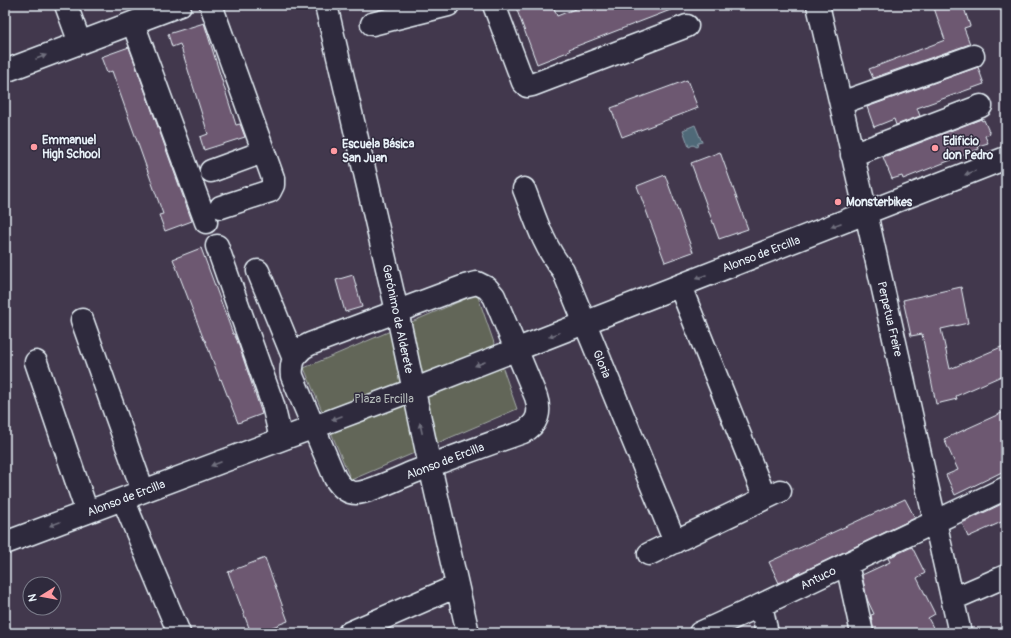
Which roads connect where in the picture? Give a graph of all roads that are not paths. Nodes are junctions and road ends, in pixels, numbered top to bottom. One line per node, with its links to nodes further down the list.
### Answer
1 (66, 5): 12 (street)
2 (180, 5): 8 (street)
3 (211, 5): 17 (street)
4 (326, 5): 26 (street, Gerónimo de Alderete)
5 (448, 5): 10 (street)
6 (494, 5): 11 (street)
7 (818, 5): 15 (street, Perpetua Freire)
8 (154, 10): 9 (street)
9 (133, 23): 12 (street); 17 (street)
10 (372, 24)
11 (687, 26)
12 (80, 43): 14 (street, one-way to 12)
13 (973, 56): 15 (street)
14 (5, 71)
15 (840, 103): 18 (street, Perpetua Freire)
16 (981, 106): 18 (street)
17 (263, 152): 20 (street)
18 (852, 155): 22 (street, Perpetua Freire)
19 (1006, 158): 22 (street, Alonso de Ercilla, one-way to 22)
20 (211, 171)
21 (524, 189): 28 (street, Gloria)
22 (866, 213): 25 (street, Alonso de Ercilla, one-way to 25); 40 (street, Perpetua Freire)
23 (217, 246): 34 (street)
24 (258, 271): 30 (street)
25 (680, 286): 28 (street, Alonso de Ercilla); 41 (street)
26 (397, 312): 29 (street, Alonso de Ercilla); 30 (street, Alonso de Ercilla); 32 (street, Gerónimo de Alderete)
27 (82, 320): 37 (street)
28 (585, 323): 29 (street, Alonso de Ercilla, one-way to 29); 41 (street, Gloria)
29 (517, 349): 32 (street, Alonso de Ercilla, one-way to 32); 35 (street, Alonso de Ercilla)
30 (294, 358): 33 (street, Alonso de Ercilla)
31 (36, 362): 39 (street)
32 (413, 390): 33 (street, Alonso de Ercilla, one-way to 33); 35 (street, Gerónimo de Alderete, one-way to 32)
33 (314, 427): 34 (street, Alonso de Ercilla); 35 (street, Alonso de Ercilla)
34 (281, 439): 37 (street, Alonso de Ercilla, one-way to 37)
35 (430, 466): 46 (street, Gerónimo de Alderete)
36 (1006, 488): 40 (street, Antuco)
37 (143, 491): 38 (street, Alonso de Ercilla)
38 (123, 499): 39 (street, Alonso de Ercilla); 49 (street)
39 (87, 512): 42 (street, Alonso de Ercilla, one-way to 42)
40 (935, 521): 44 (street, Antuco); 47 (street, Perpetua Freire)
41 (675, 542): 43 (street)
42 (5, 543)
43 (649, 554)
44 (847, 564): 48 (street, Antuco); 54 (street)
45 (1006, 576): 47 (street)
46 (457, 586): 50 (street); 51 (street, Gerónimo de Alderete)
47 (953, 599): 55 (street, Perpetua Freire)
48 (761, 605): 52 (street, Antuco); 53 (street)
49 (179, 633)
50 (349, 633)
51 (468, 633)
52 (700, 633)
53 (767, 633)
54 (862, 633)
55 (960, 633)

